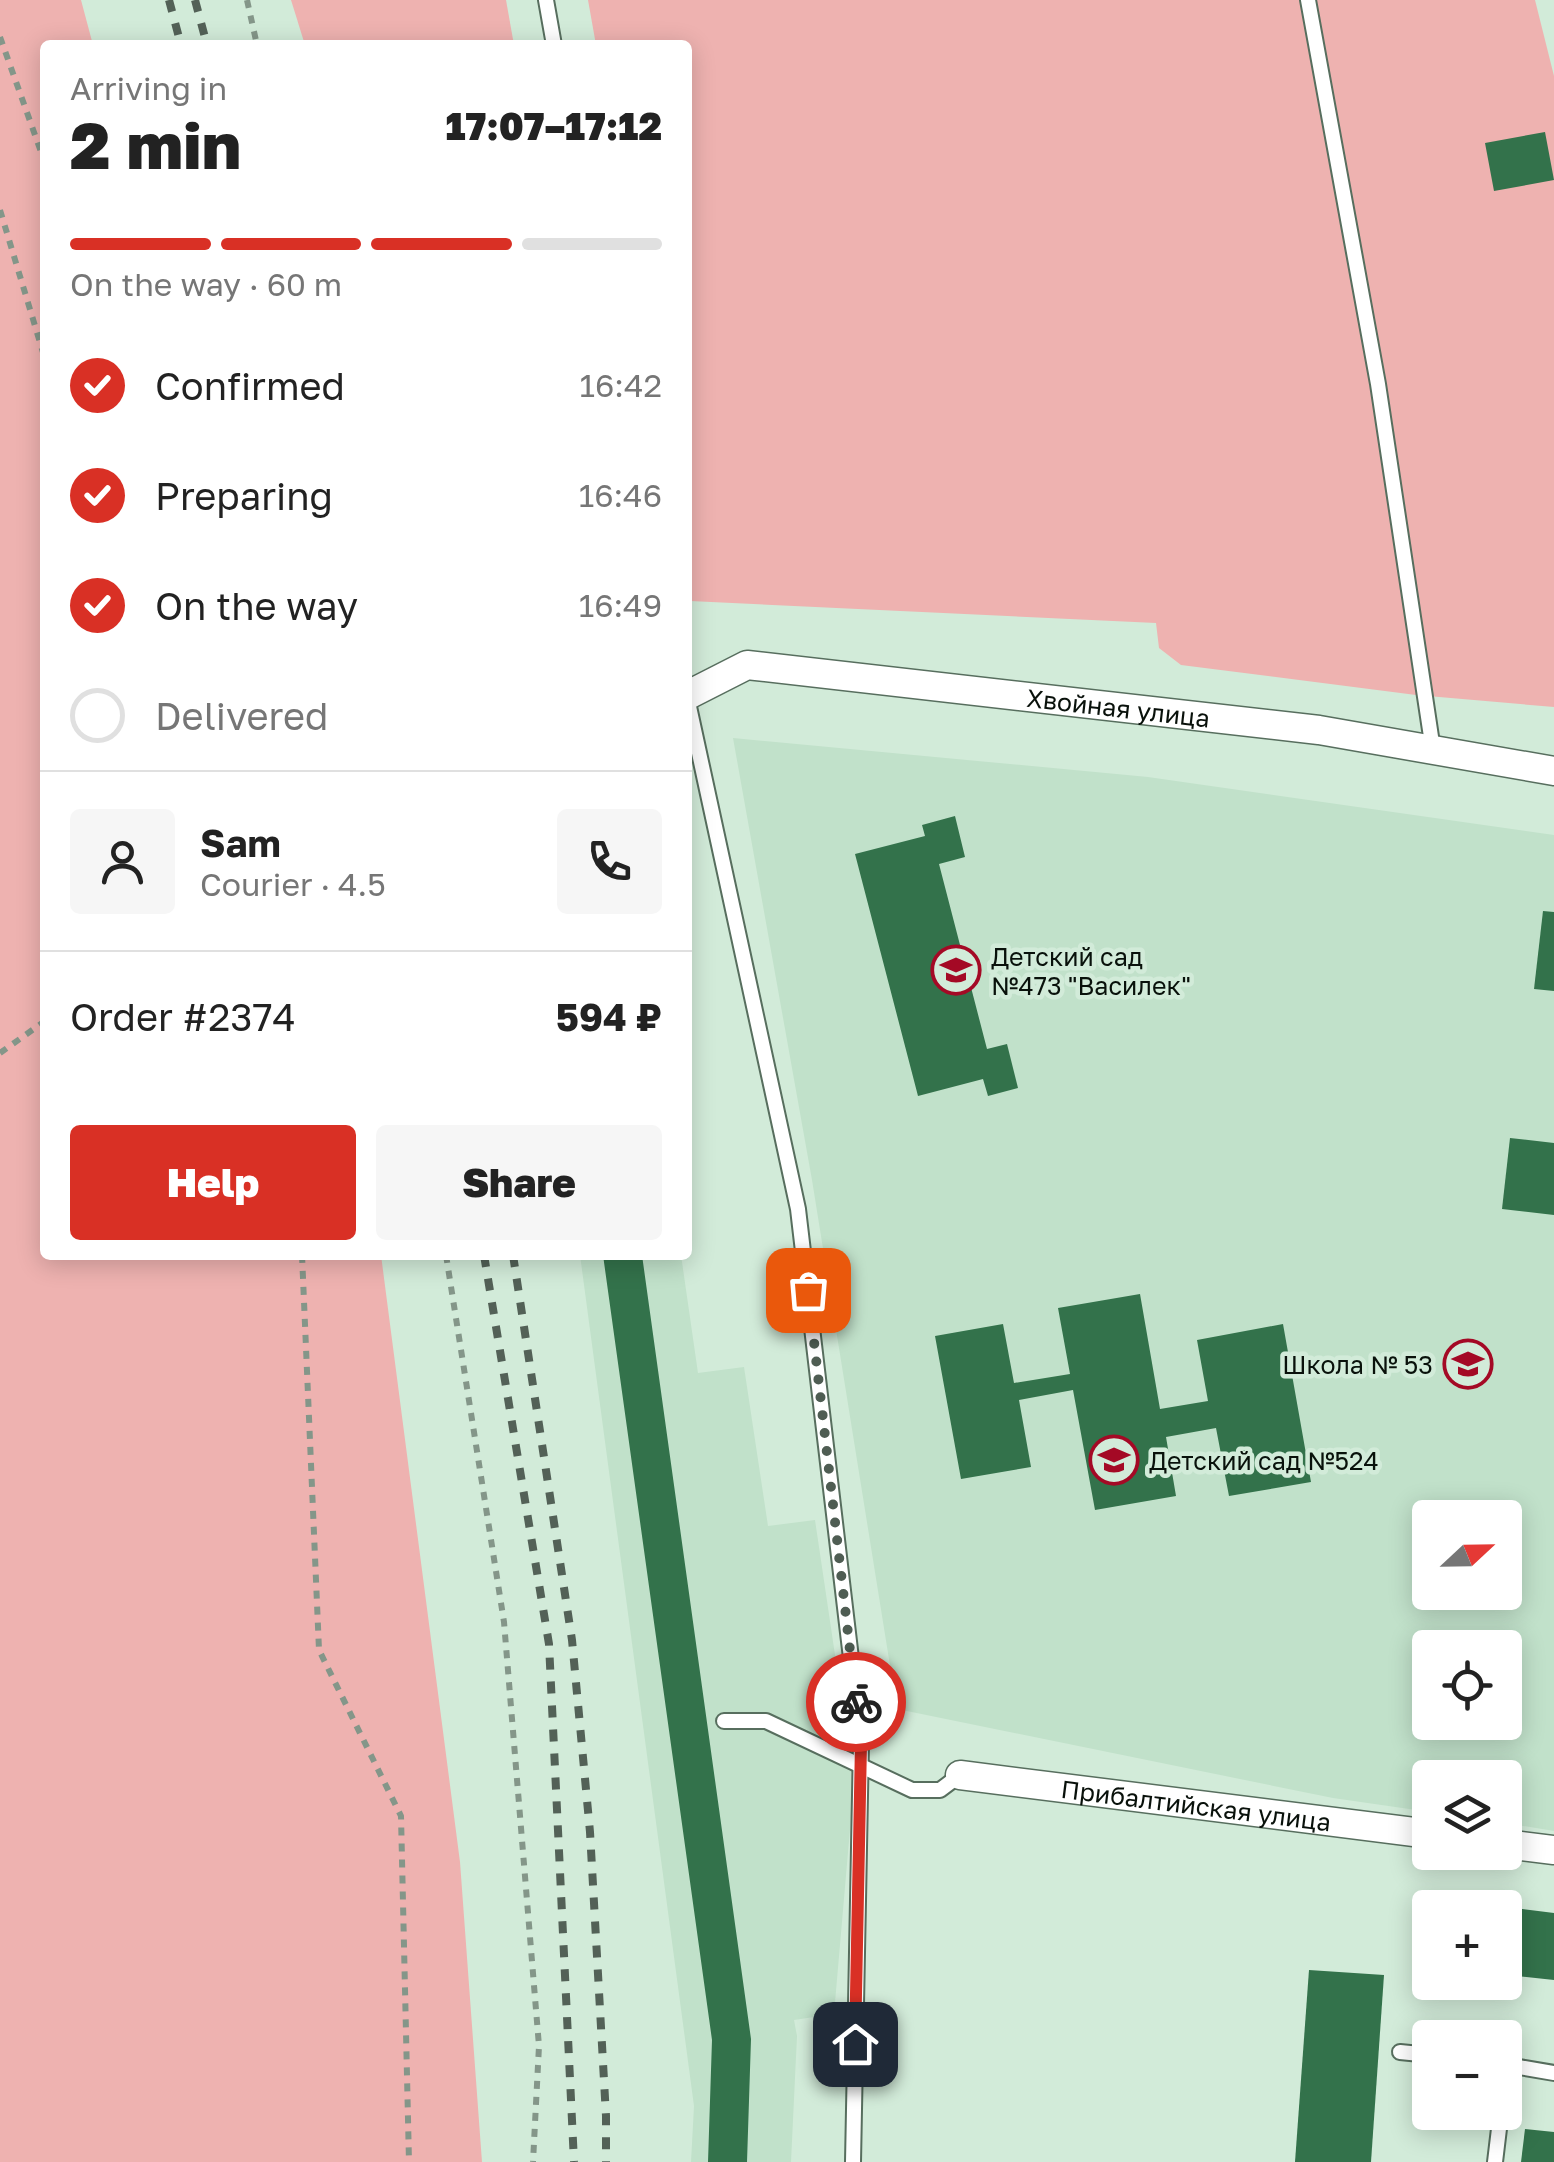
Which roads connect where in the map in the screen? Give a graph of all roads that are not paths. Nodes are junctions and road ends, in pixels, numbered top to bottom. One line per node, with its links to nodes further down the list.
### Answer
1 (546, 0): 3 (lane)
2 (1308, 0): 6 (lane)
3 (553, 40)
4 (692, 697): 6 (street, Хвойная улица)
5 (692, 718): 9 (lane)
6 (1433, 750): 7 (street, Хвойная улица)
7 (1554, 770)
8 (724, 1720): 9 (lane)
9 (860, 1768): 10 (lane); 19 (lane)
10 (960, 1776): 11 (street, Прибалтийская улица)
11 (1412, 1832)
12 (1522, 1846): 13 (street)
13 (1554, 1850)
14 (1400, 2052): 15 (lane)
15 (1412, 2054)
16 (1522, 2070): 17 (lane)
17 (1554, 2073)
18 (1499, 2130): 20 (lane)
19 (852, 2162)
20 (1495, 2162)

